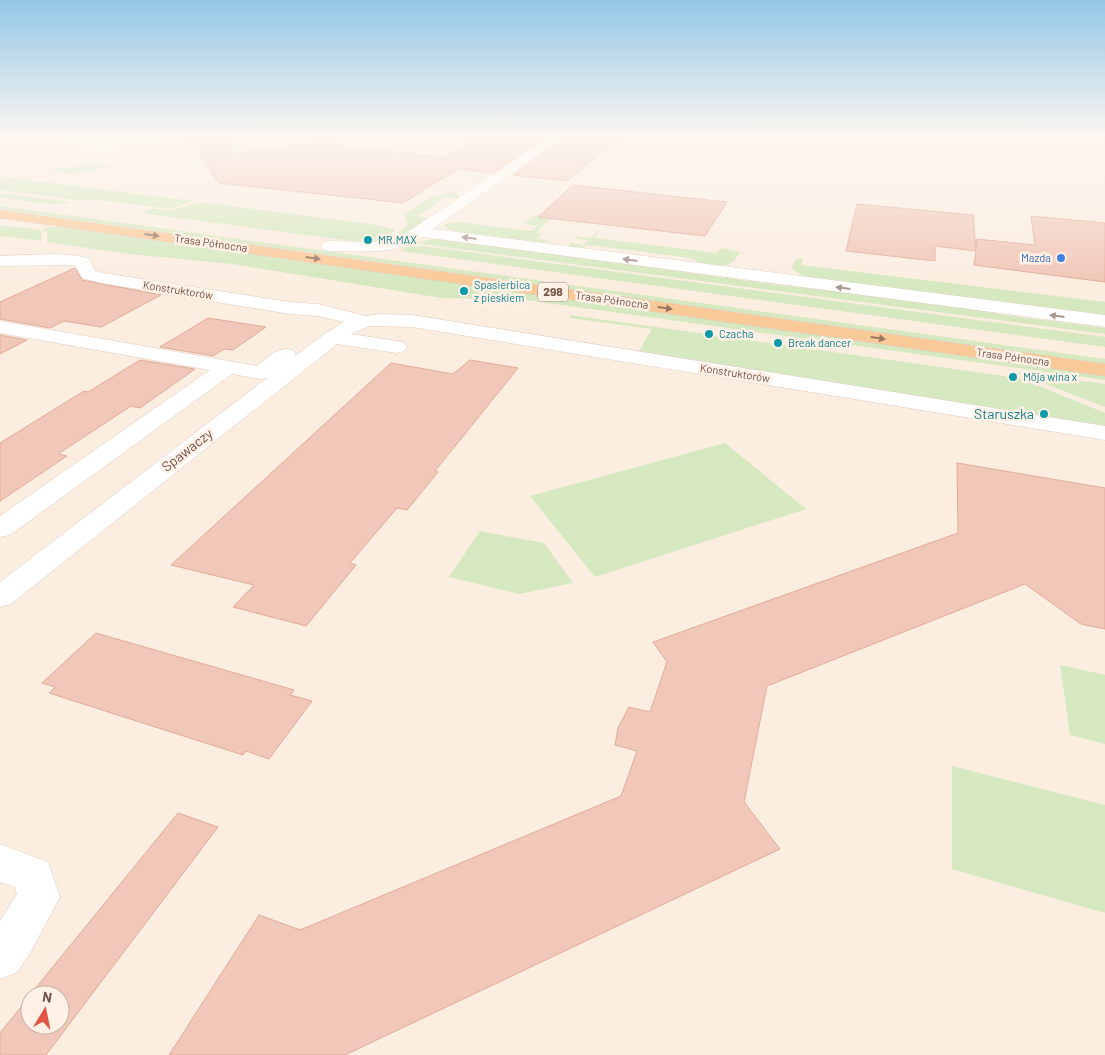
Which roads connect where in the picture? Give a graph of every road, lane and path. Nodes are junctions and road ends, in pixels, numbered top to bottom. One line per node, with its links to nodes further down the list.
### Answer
1 (489, 184): 4 (street)
2 (0, 201): 5 (main road, Trasa Północna / 298)
3 (0, 214): 16 (main road, Trasa Północna / 298, one-way to 16)
4 (421, 232): 5 (street); 9 (street, one-way to 4)
5 (329, 246): 11 (main road, Trasa Północna / 298)
6 (0, 261): 7 (street, Konstruktorów)
7 (339, 314): 8 (street, Konstruktorów); 14 (street, Spawaczy)
8 (364, 321): 12 (street, Konstruktorów); 17 (street, Konstruktorów)
9 (1105, 321)
10 (0, 327): 15 (street)
11 (927, 328)
12 (333, 337): 13 (street); 14 (street, Konstruktorów)
13 (397, 347)
14 (302, 351): 15 (street); 19 (street, Spawaczy)
15 (228, 367): 18 (street)
16 (1105, 370)
17 (1105, 433)
18 (0, 529)
19 (0, 597)
20 (0, 863): 21 (street)
21 (0, 956)

